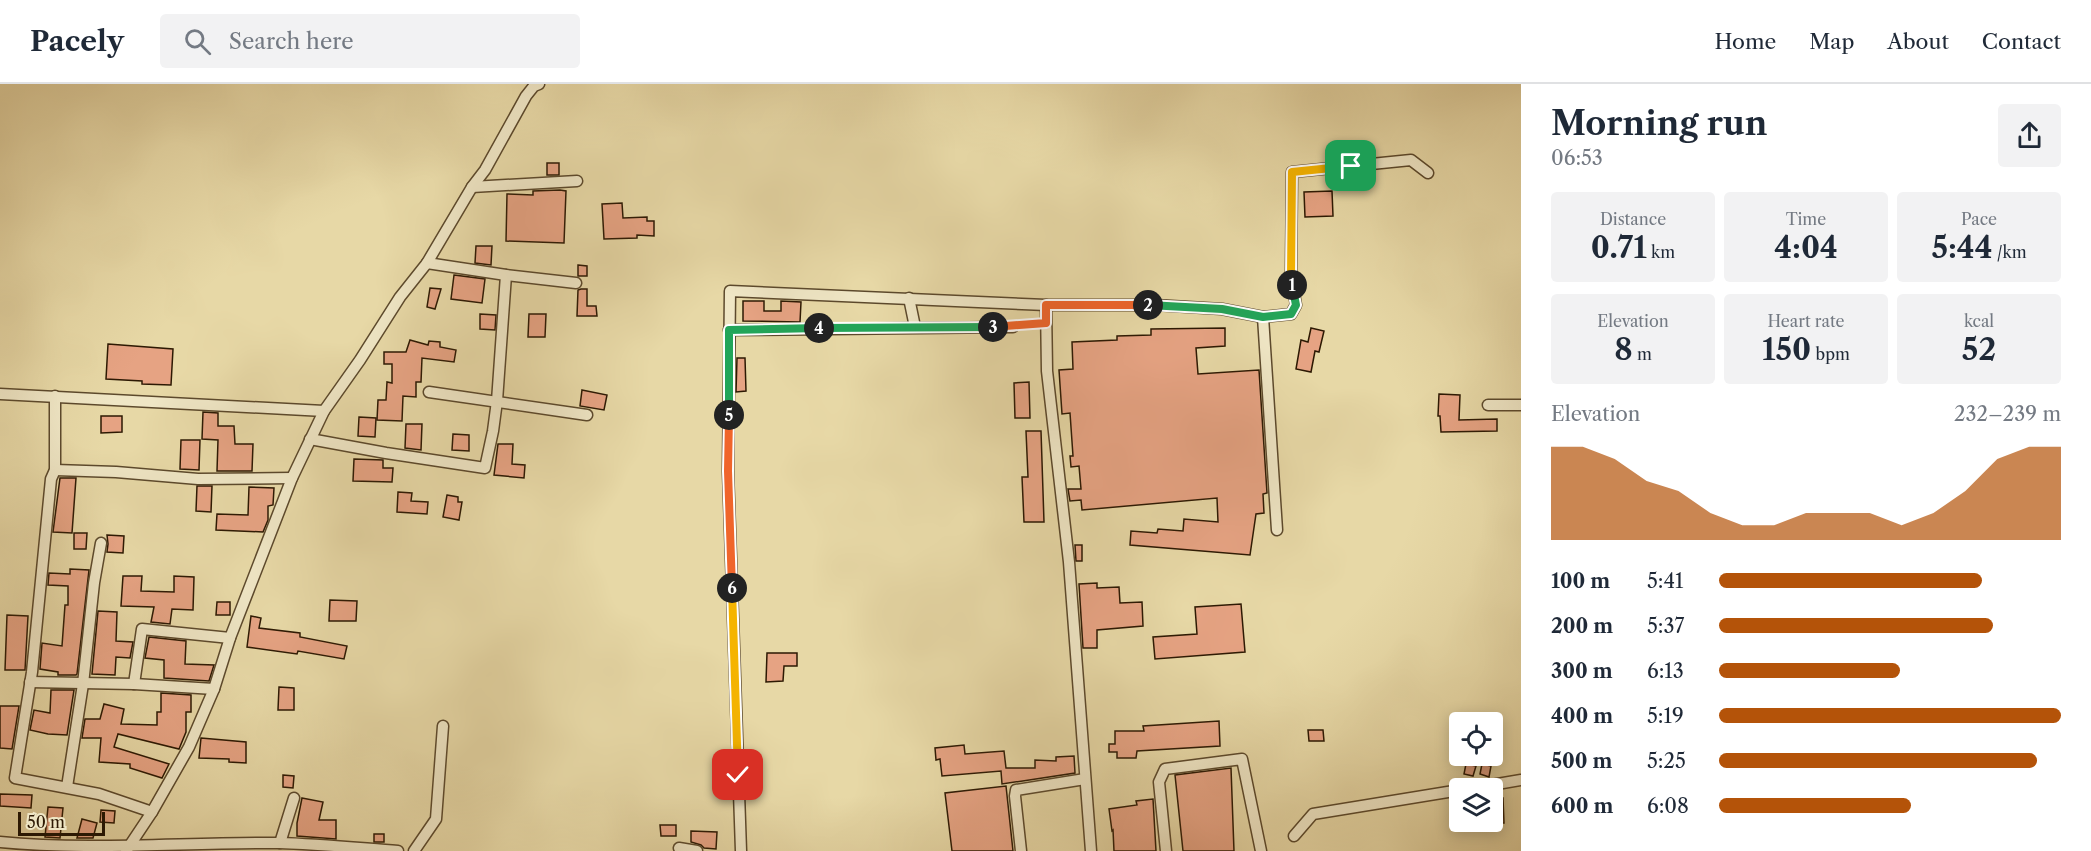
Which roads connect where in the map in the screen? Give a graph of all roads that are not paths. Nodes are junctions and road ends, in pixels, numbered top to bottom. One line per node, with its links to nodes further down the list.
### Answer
1 (539, 84): 4 (street)
2 (1428, 173): 10 (street)
3 (577, 181): 4 (street)
4 (472, 187): 5 (street)
5 (427, 263): 6 (street); 21 (street)
6 (506, 275): 7 (street); 18 (street)
7 (576, 283)
8 (909, 298): 9 (street); 12 (street); 14 (street)
9 (1046, 305): 10 (street); 11 (street)
10 (1263, 317): 26 (street)
11 (1046, 323): 13 (lane); 34 (street)
12 (915, 327): 13 (street); 14 (street)
13 (1013, 327)
14 (729, 330): 50 (street)
15 (429, 392): 18 (street)
16 (0, 394): 17 (street)
17 (55, 396): 21 (street); 24 (street)
18 (497, 401): 22 (street); 23 (street)
19 (1488, 405): 20 (street)
20 (1521, 405)
21 (324, 411): 23 (street)
22 (587, 415)
23 (310, 439): 25 (street)
24 (55, 470): 25 (street); 29 (street)
25 (292, 478): 28 (street)
26 (1277, 530)
27 (101, 543): 30 (street)
28 (230, 638): 31 (street); 32 (street)
29 (30, 682): 30 (street); 37 (street)
30 (83, 684): 31 (street); 37 (street)
31 (134, 684): 32 (street)
32 (214, 689): 40 (street)
33 (443, 726): 48 (street)
34 (1085, 780): 51 (street); 52 (street)
35 (1521, 780): 36 (street)
36 (1503, 783)
37 (67, 787): 40 (street)
38 (1449, 792): 41 (street)
39 (294, 798): 43 (street)
40 (152, 812): 45 (street)
41 (1294, 836)
42 (0, 842): 45 (street)
43 (280, 843): 44 (street); 47 (street)
44 (256, 847): 45 (street)
45 (128, 848)
46 (679, 848): 49 (street)
47 (398, 851)
48 (414, 851)
49 (697, 851)
50 (741, 851)
51 (1021, 851)
52 (1091, 851)
53 (1166, 851): 54 (street)
54 (1261, 851)

